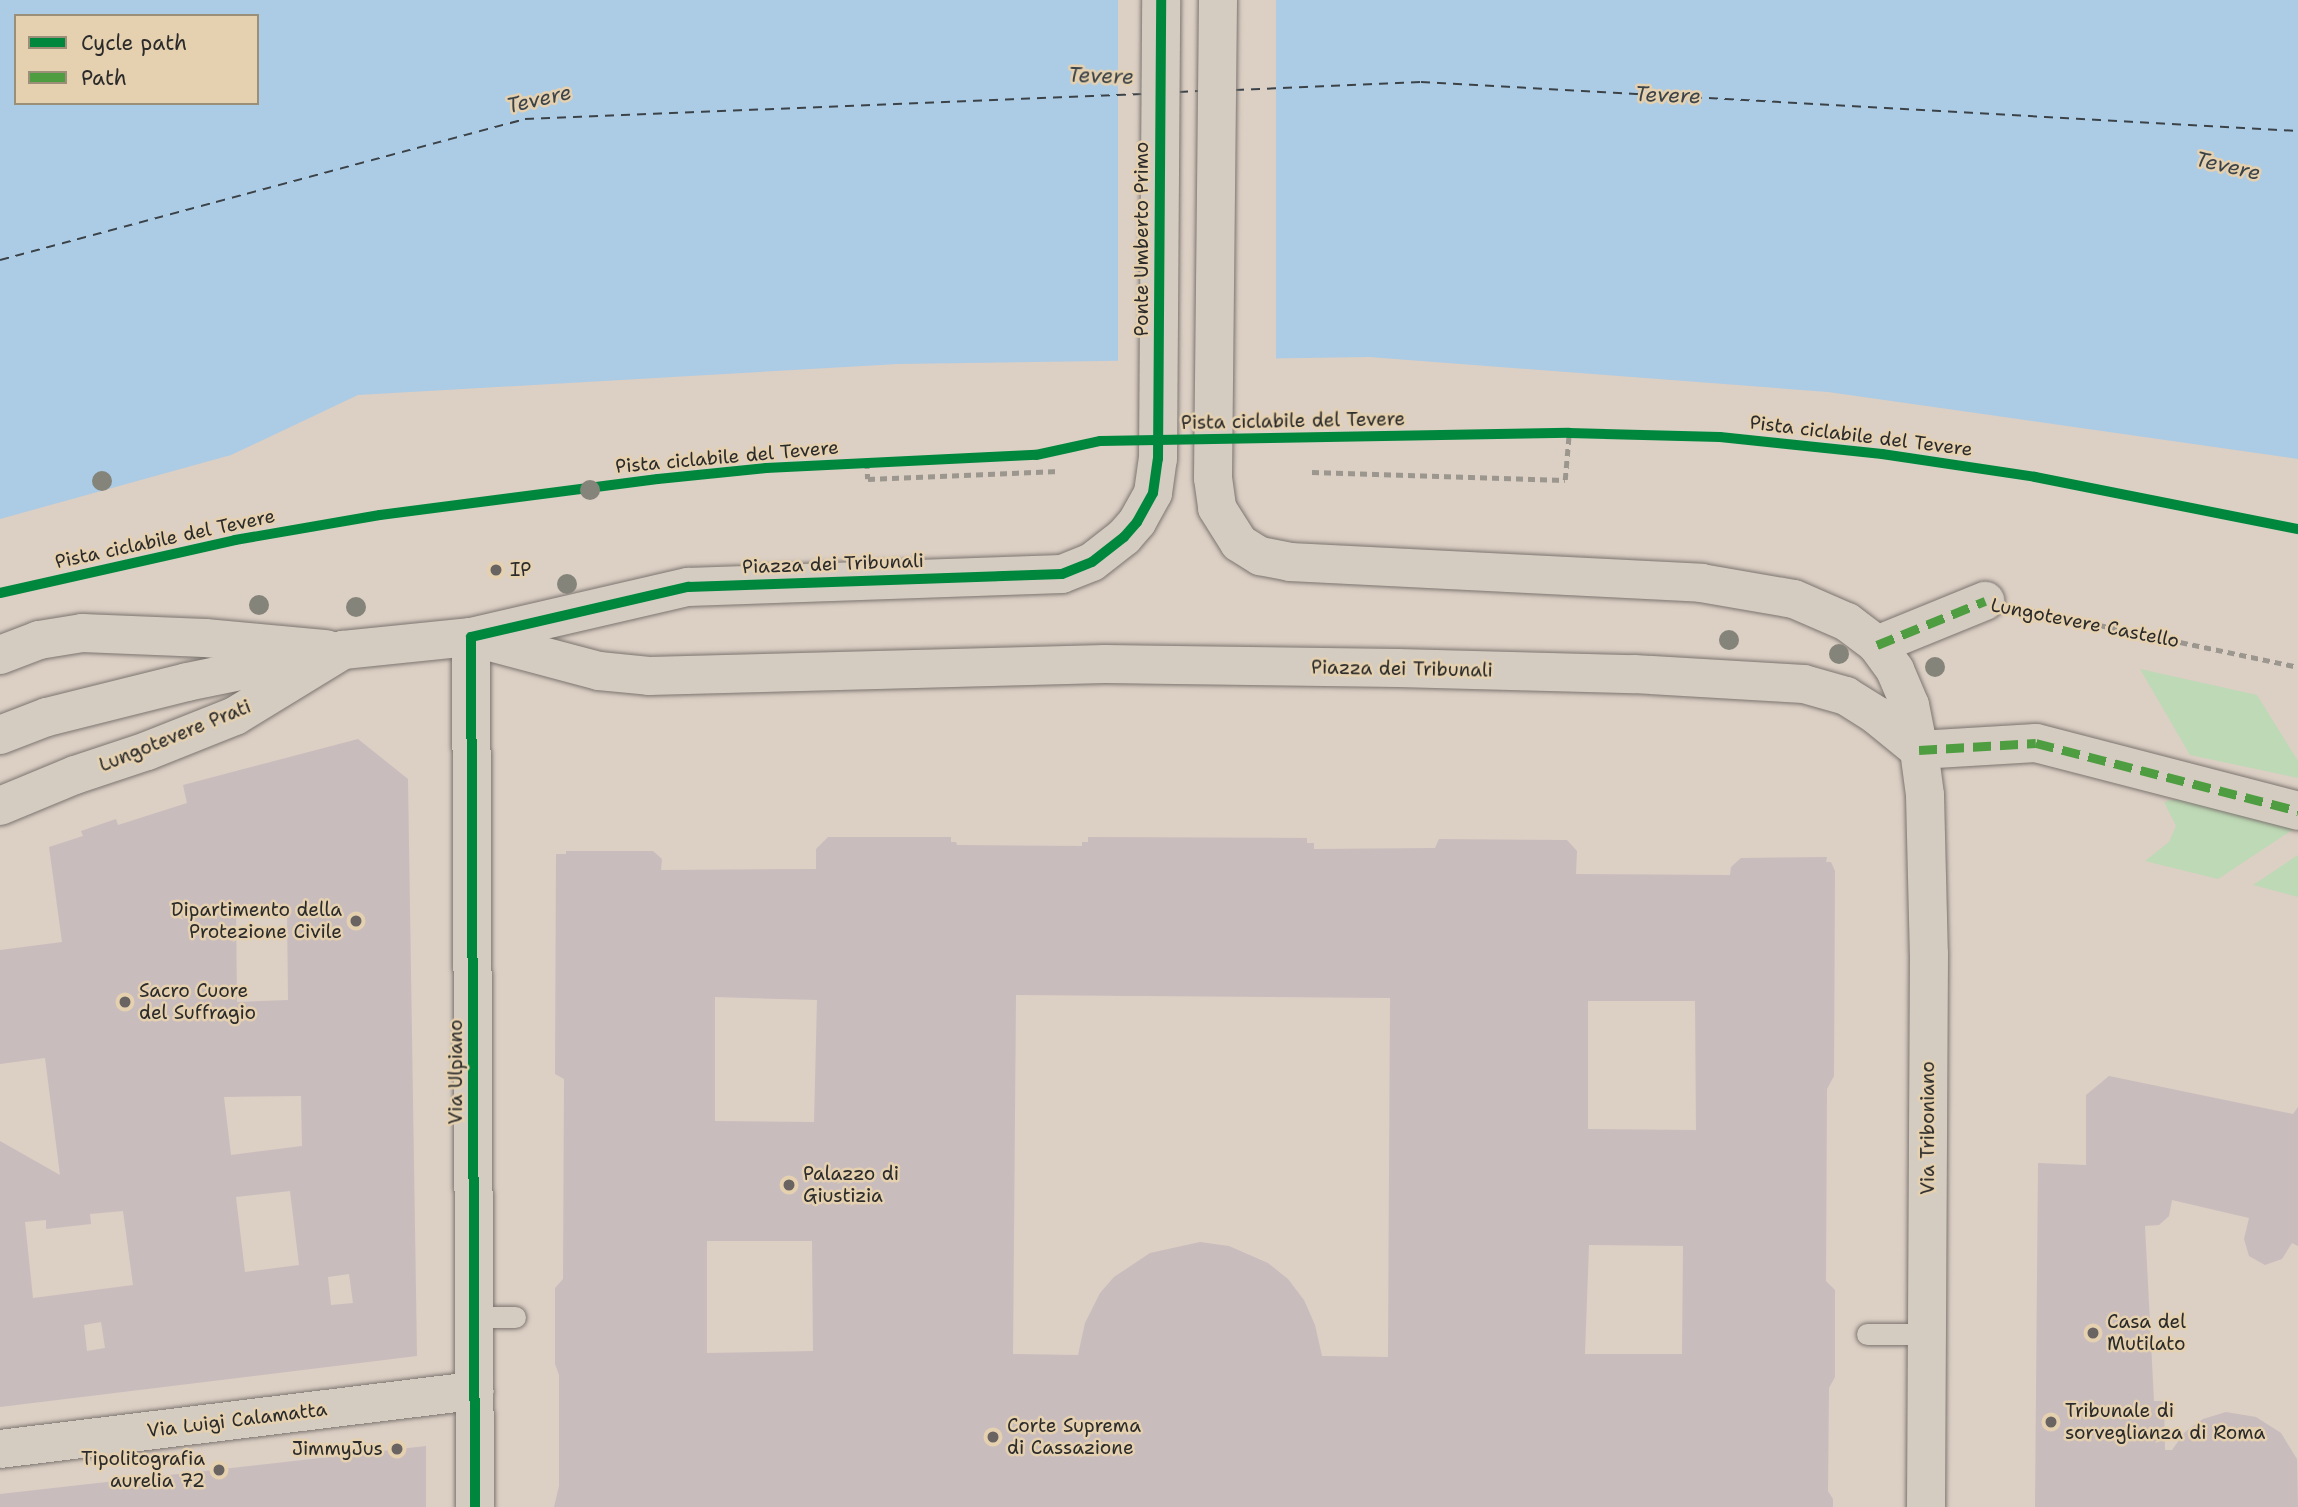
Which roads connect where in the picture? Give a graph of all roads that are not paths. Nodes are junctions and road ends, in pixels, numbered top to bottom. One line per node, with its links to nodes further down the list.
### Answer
1 (1161, 0): 3 (street, Ponte Umberto Primo)
2 (1218, 0): 6 (street)
3 (1157, 469): 5 (street, Piazza dei Tribunali)
4 (1985, 601): 6 (street, Lungotevere Castello)
5 (471, 637): 7 (street, Lungotevere Prati); 10 (street, Piazza dei Tribunali); 13 (street, Via Ulpiano)
6 (1877, 645): 10 (street)
7 (343, 650): 8 (street, Lungotevere Prati); 9 (street, Lungotevere Prati); 11 (street, Lungotevere Prati)
8 (0, 655)
9 (0, 735)
10 (1919, 750): 12 (street); 16 (street, Via Triboniano)
11 (0, 806)
12 (2298, 811)
13 (475, 1317): 14 (lane); 17 (street, Via Ulpiano)
14 (515, 1317)
15 (1867, 1334): 16 (lane)
16 (1928, 1334): 20 (street, Via Triboniano)
17 (474, 1391): 18 (street, Via Luigi Calamatta); 19 (street, Via Ulpiano)
18 (0, 1449)
19 (475, 1507)
20 (1926, 1507)

